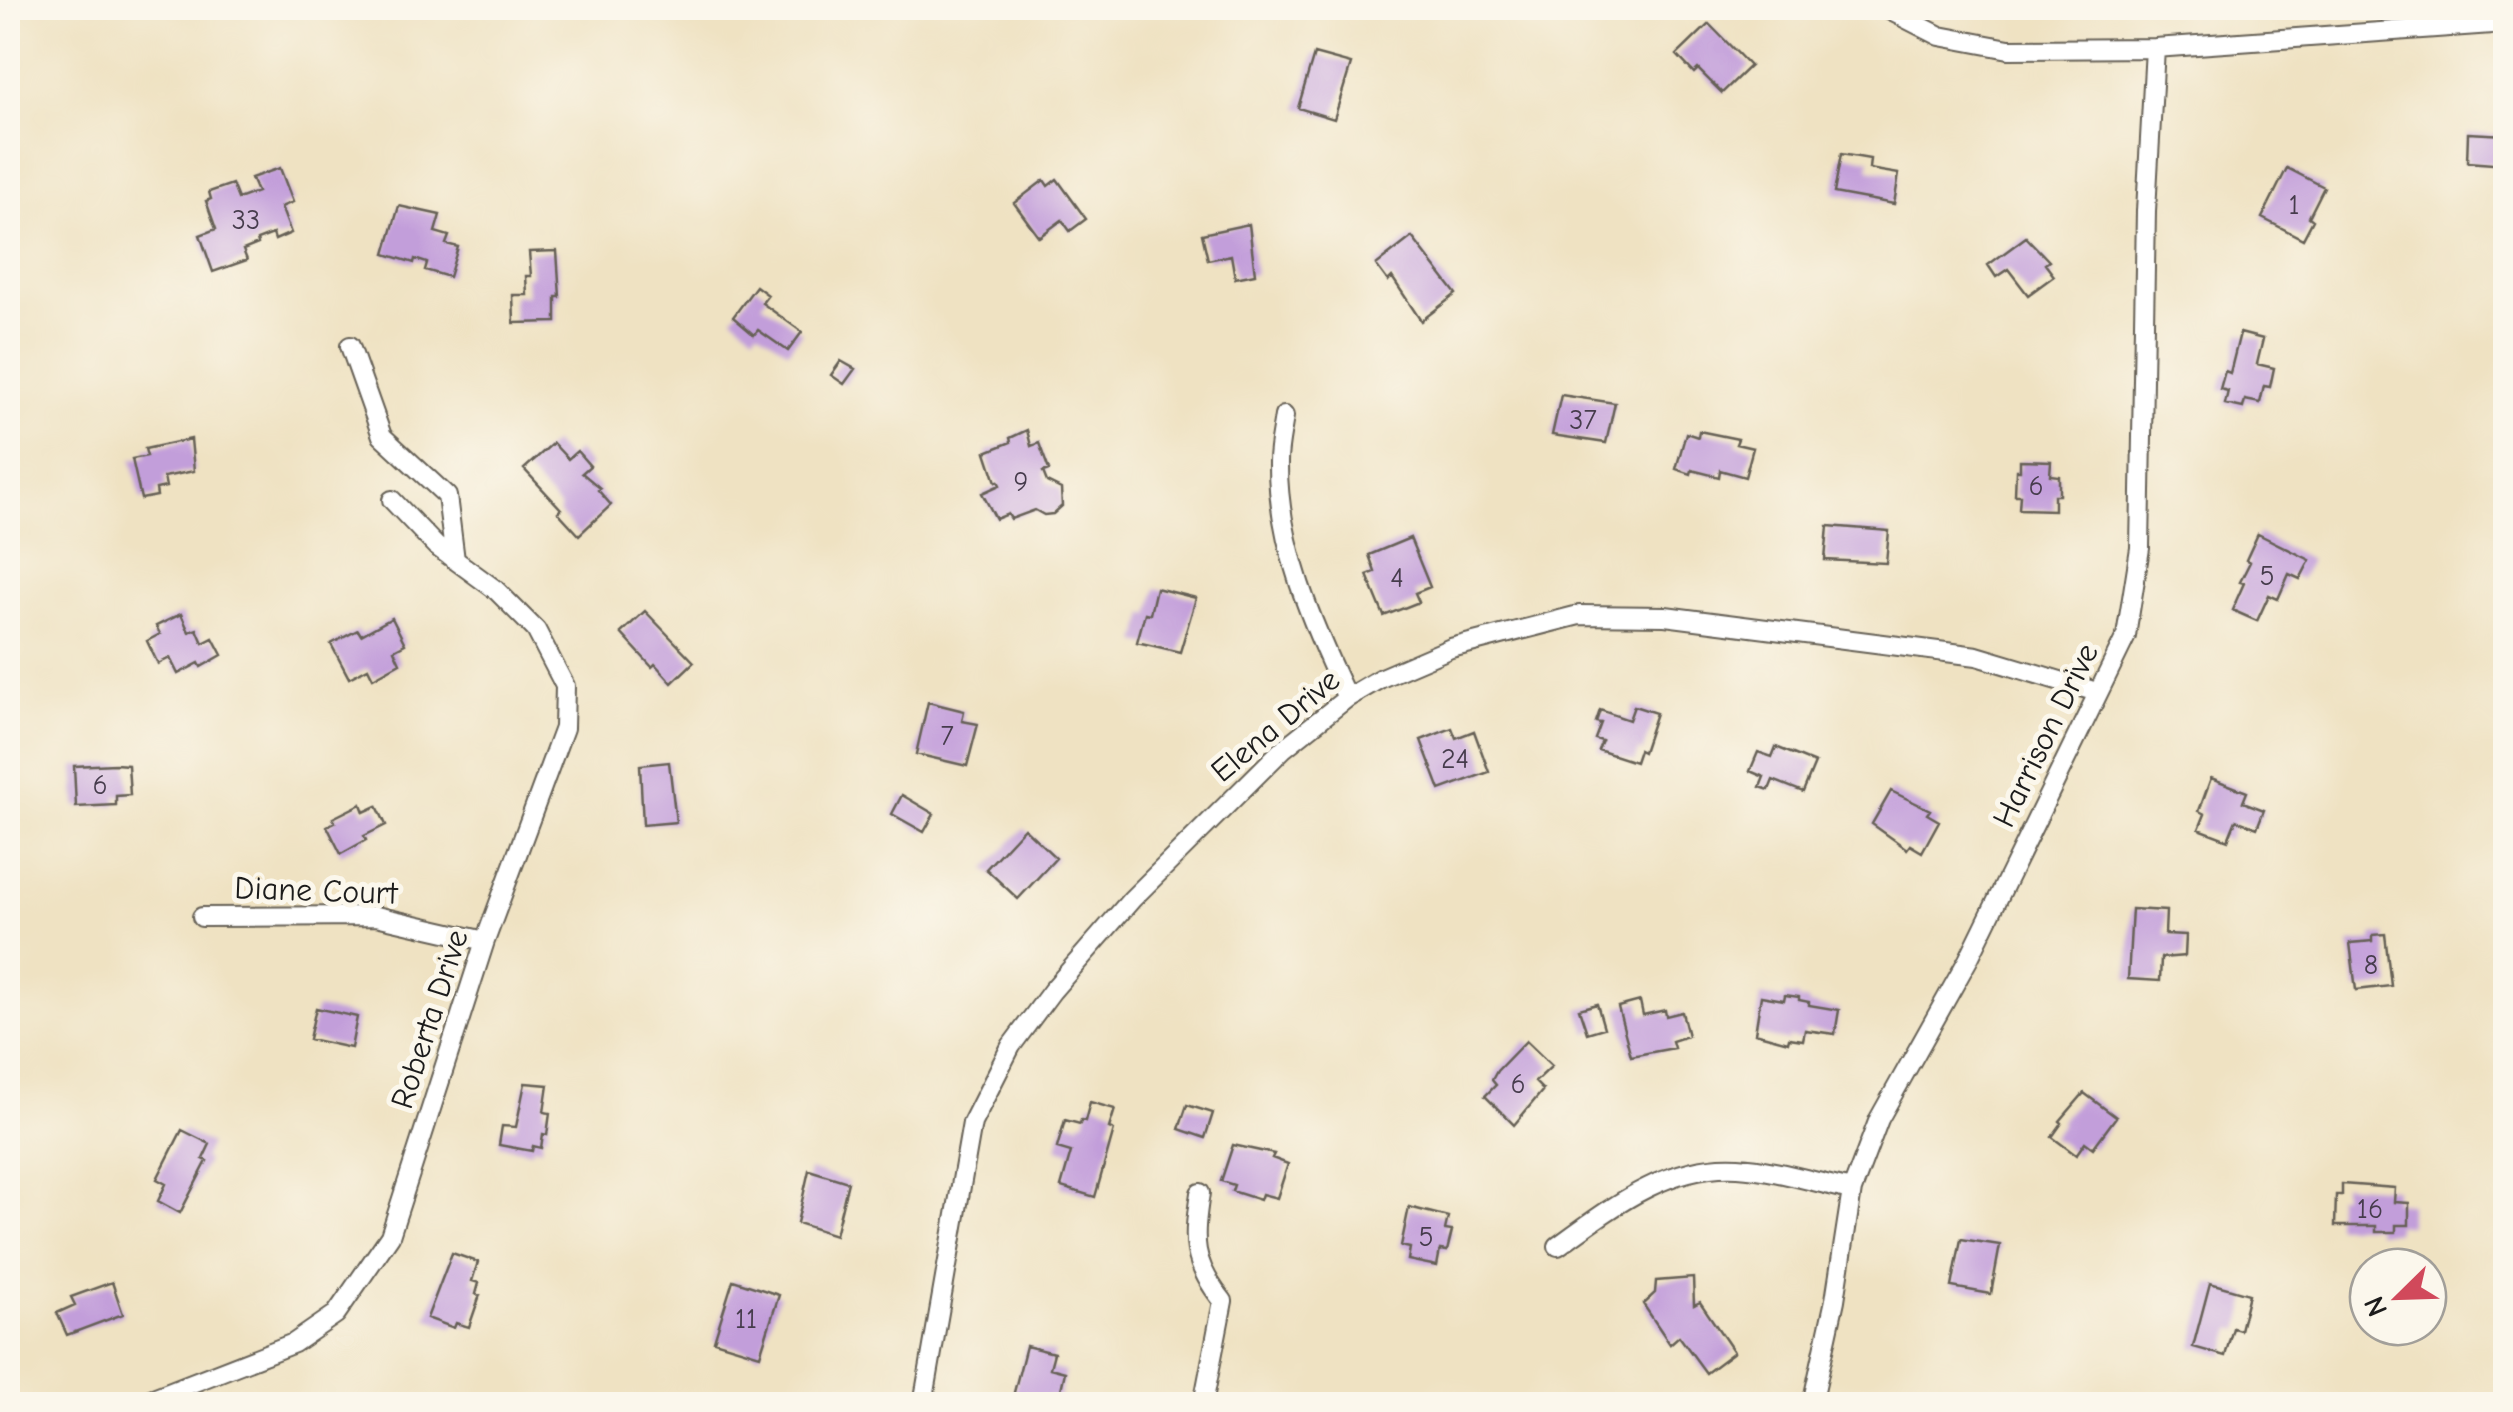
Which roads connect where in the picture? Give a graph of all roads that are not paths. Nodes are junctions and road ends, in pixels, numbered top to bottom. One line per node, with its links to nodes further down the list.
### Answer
1 (1885, 8): 3 (street)
2 (2506, 23): 3 (street)
3 (2155, 48): 8 (street, Harrison Drive)
4 (350, 346): 7 (street)
5 (1284, 416): 9 (street)
6 (392, 500): 7 (street, Roberta Drive)
7 (456, 560): 11 (street, Roberta Drive)
8 (2097, 692): 9 (street, Elena Drive); 12 (street, Harrison Drive)
9 (1347, 698): 16 (street, Elena Drive)
10 (202, 917): 11 (street, Diane Court)
11 (485, 941): 15 (street, Roberta Drive)
12 (1852, 1190): 14 (street); 18 (street, Harrison Drive)
13 (1200, 1193): 17 (street)
14 (1558, 1246)
15 (138, 1404)
16 (924, 1404)
17 (1202, 1404)
18 (1812, 1404)

